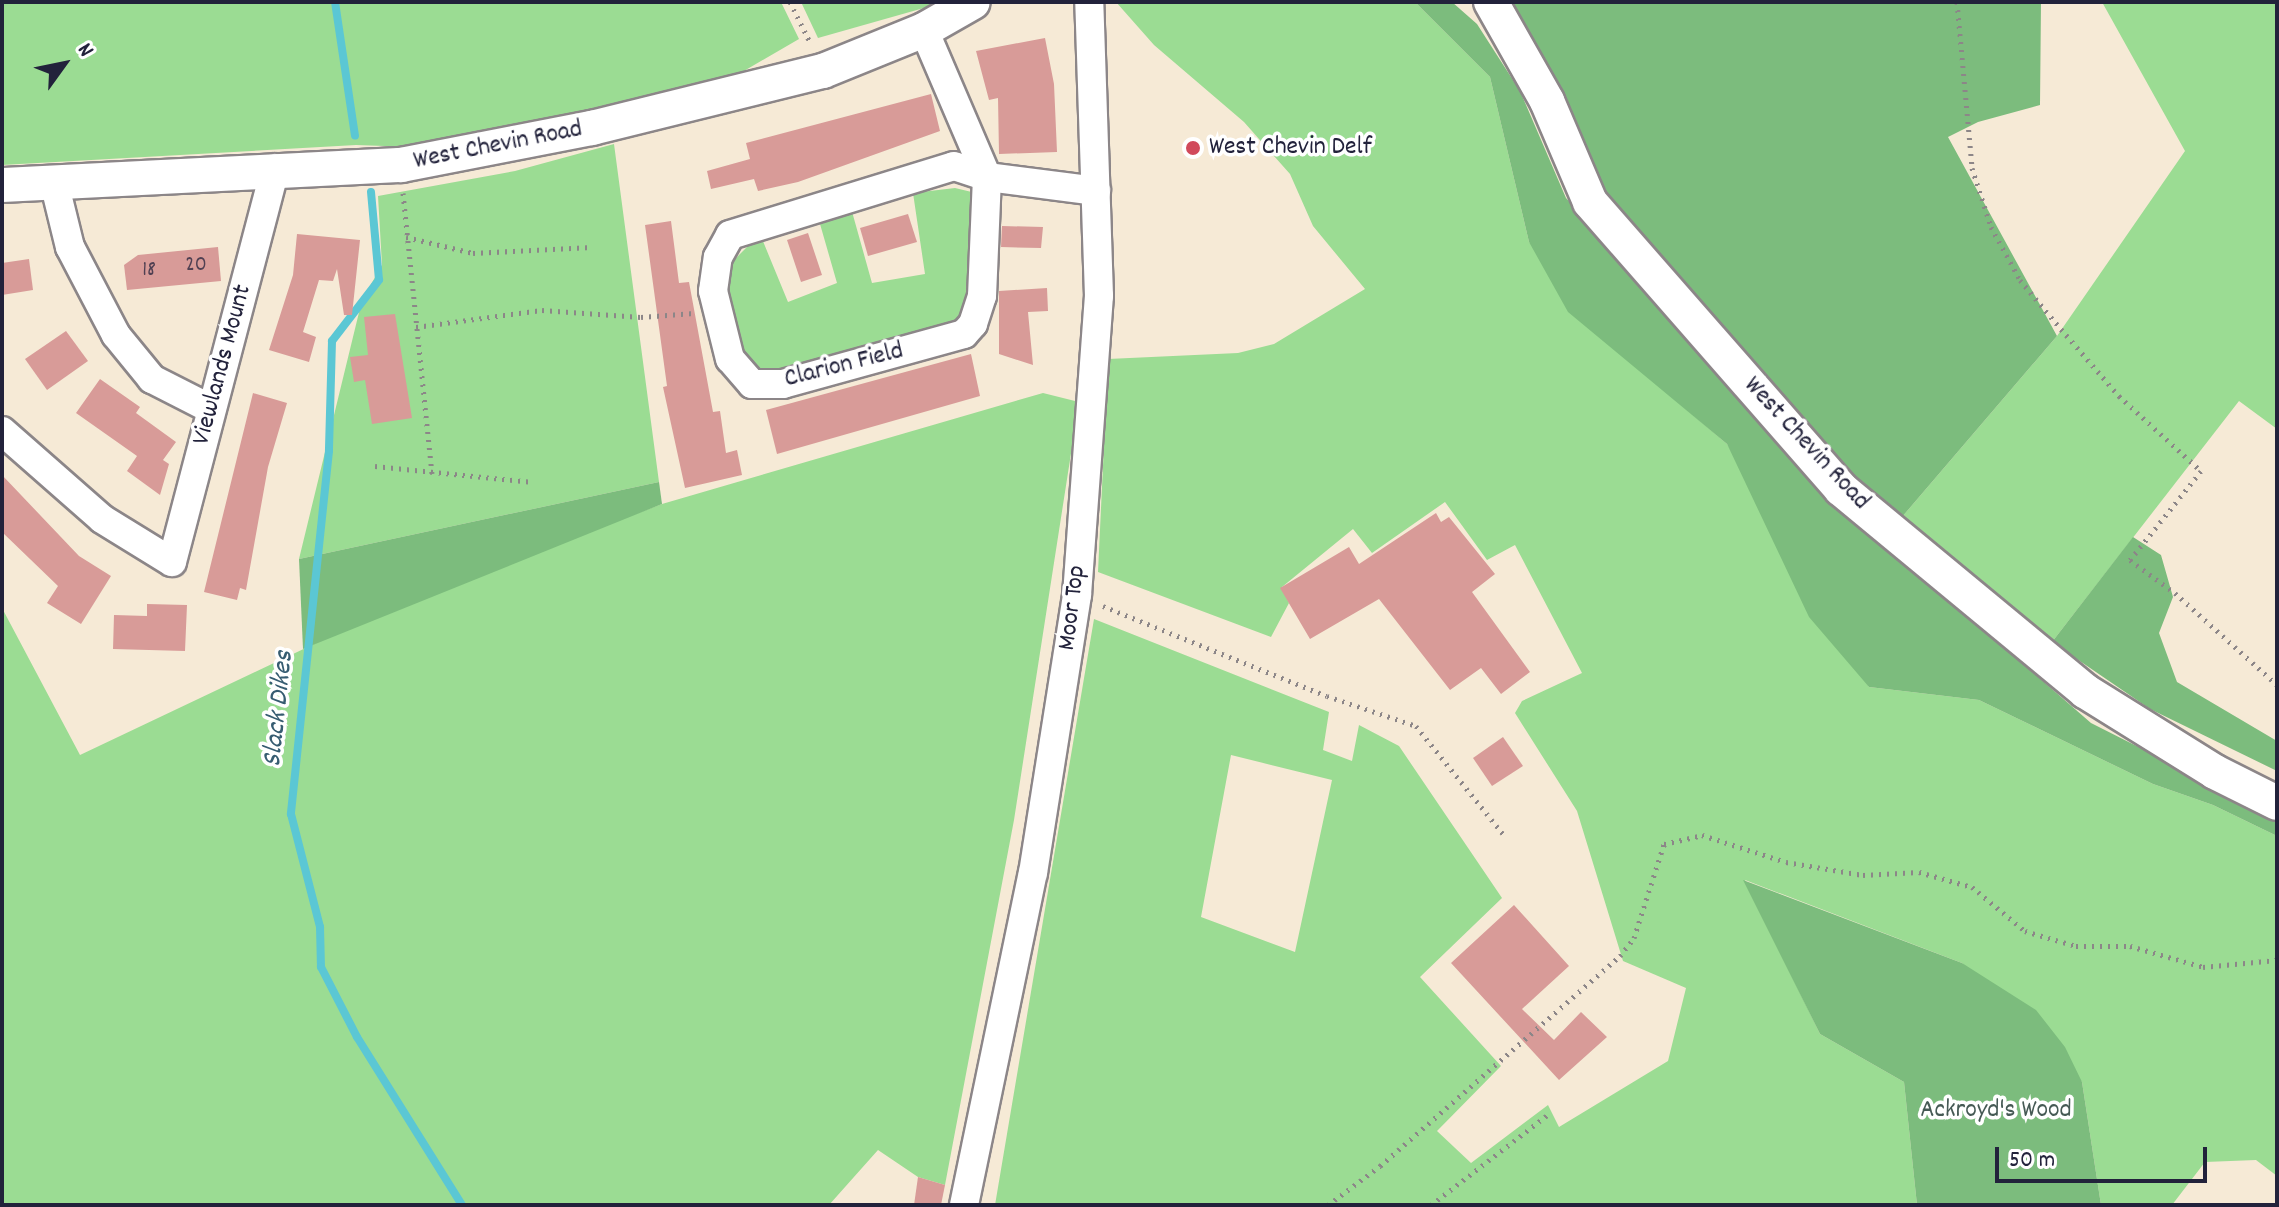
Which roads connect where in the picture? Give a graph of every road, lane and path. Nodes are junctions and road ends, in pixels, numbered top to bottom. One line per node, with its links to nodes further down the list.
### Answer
1 (790, 2): 7 (path)
2 (973, 2): 6 (street, West Chevin Road)
3 (1089, 2): 13 (street, Moor Top)
4 (1491, 2): 25 (street, West Chevin Road)
5 (1957, 2): 24 (path)
6 (924, 30): 7 (street, West Chevin Road); 10 (street, Clarion Field)
7 (823, 71): 8 (street, West Chevin Road)
8 (401, 165): 9 (street, West Chevin Road); 14 (path)
9 (275, 168): 11 (street, West Chevin Road); 18 (street, Viewlands Mount)
10 (987, 177): 13 (street); 16 (street, Clarion Field); 16 (street, Clarion Field)
11 (54, 182): 12 (street, West Chevin Road); 18 (street)
12 (2, 185)
13 (1096, 191): 23 (street, Moor Top)
14 (406, 237): 15 (path); 17 (path)
15 (592, 247)
16 (719, 312): 17 (path)
17 (416, 327): 21 (path)
18 (211, 409): 19 (street, Viewlands Mount)
19 (2, 431)
20 (375, 466): 21 (path)
21 (432, 474): 22 (path)
22 (533, 482)
23 (1077, 595): 26 (path); 29 (street, Moor Top)
24 (2277, 685)
25 (2277, 803)
26 (1504, 835)
27 (2277, 960): 30 (path)
28 (1550, 1113): 31 (path)
29 (964, 1205)
30 (1328, 1205)
31 (1431, 1205)

